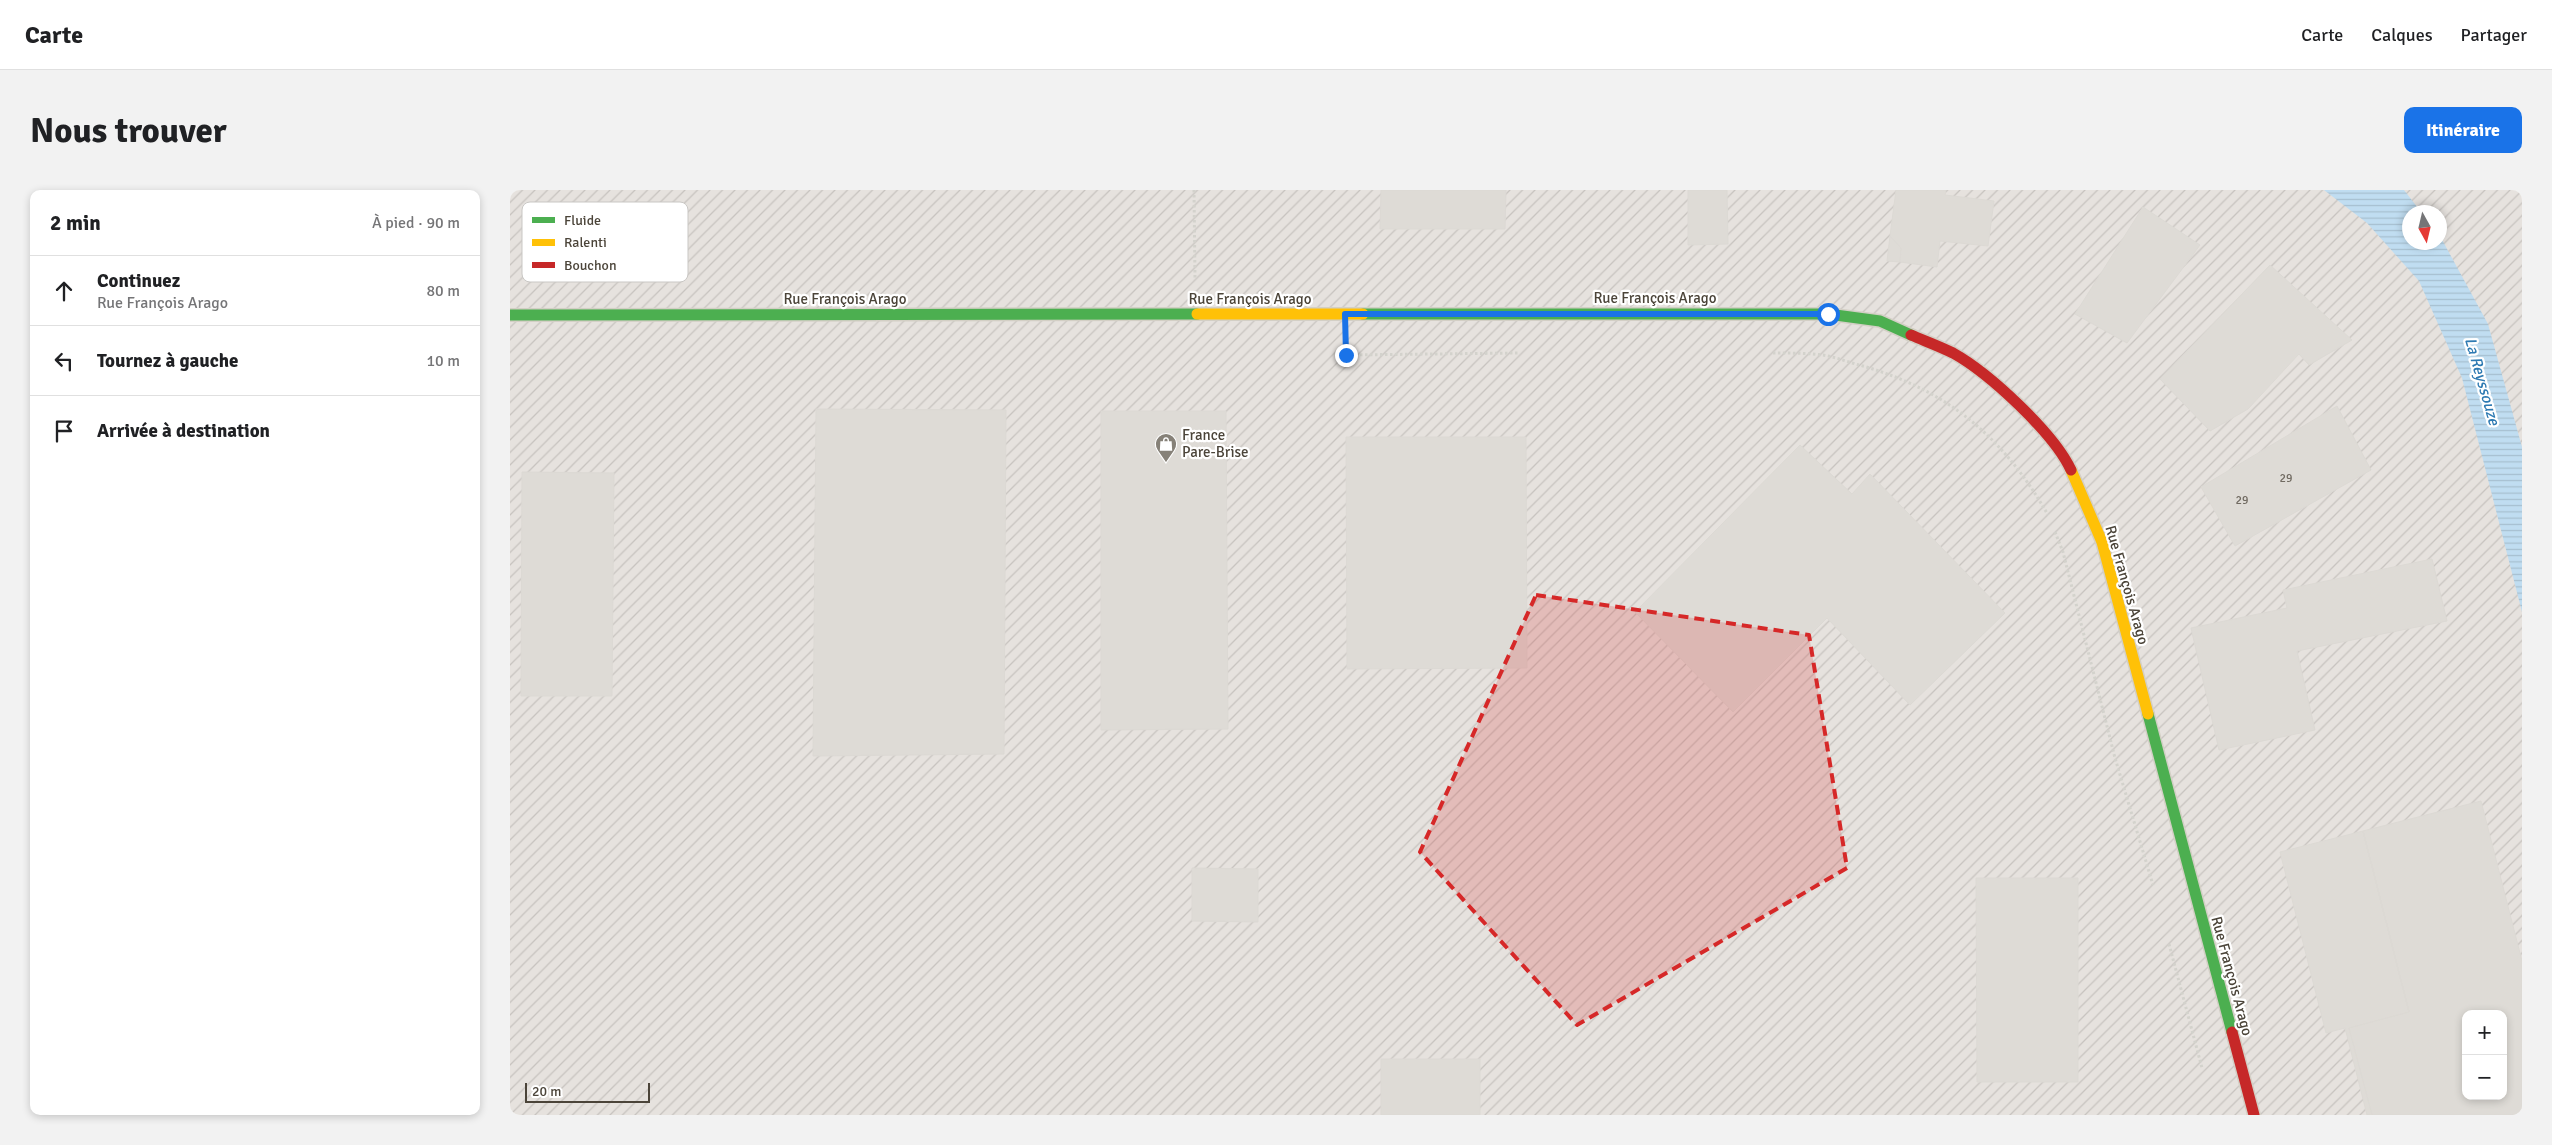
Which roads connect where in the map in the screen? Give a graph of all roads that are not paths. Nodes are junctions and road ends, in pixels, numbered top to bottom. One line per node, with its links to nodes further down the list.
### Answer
1 (510, 315): 2 (street, Rue François Arago)
2 (2254, 1115)

